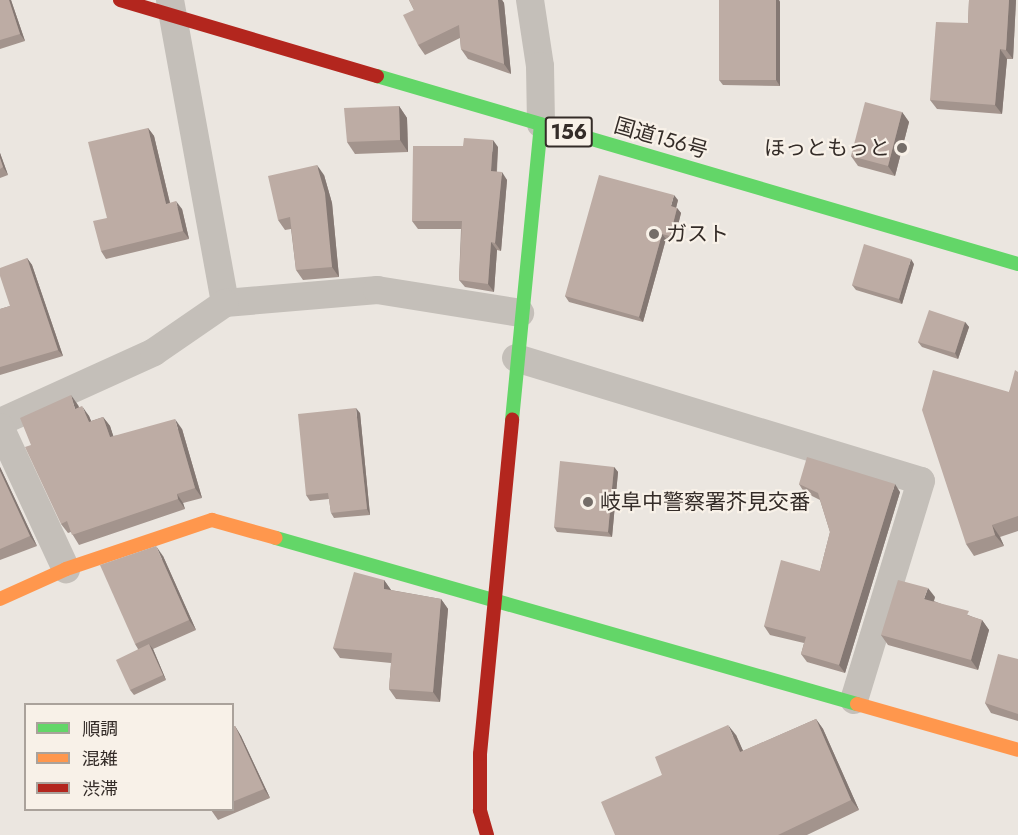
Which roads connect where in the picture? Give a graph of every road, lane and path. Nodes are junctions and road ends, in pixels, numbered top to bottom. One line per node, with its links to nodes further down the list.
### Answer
1 (120, 0): 3 (main road, 国道156号 / 156)
2 (530, 0): 4 (street)
3 (172, 8): 4 (main road, 国道156号 / 156); 6 (street)
4 (541, 124): 5 (main road, 国道156号 / 156); 7 (main road)
5 (1018, 264)
6 (225, 303): 7 (street); 9 (street)
7 (520, 313): 8 (main road)
8 (516, 358): 12 (main road); 14 (street)
9 (0, 422)
10 (0, 427): 11 (street)
11 (66, 569): 12 (main road); 13 (main road)
12 (492, 597): 14 (main road); 16 (main road)
13 (0, 599)
14 (854, 700): 15 (main road)
15 (1018, 750)
16 (487, 835)

